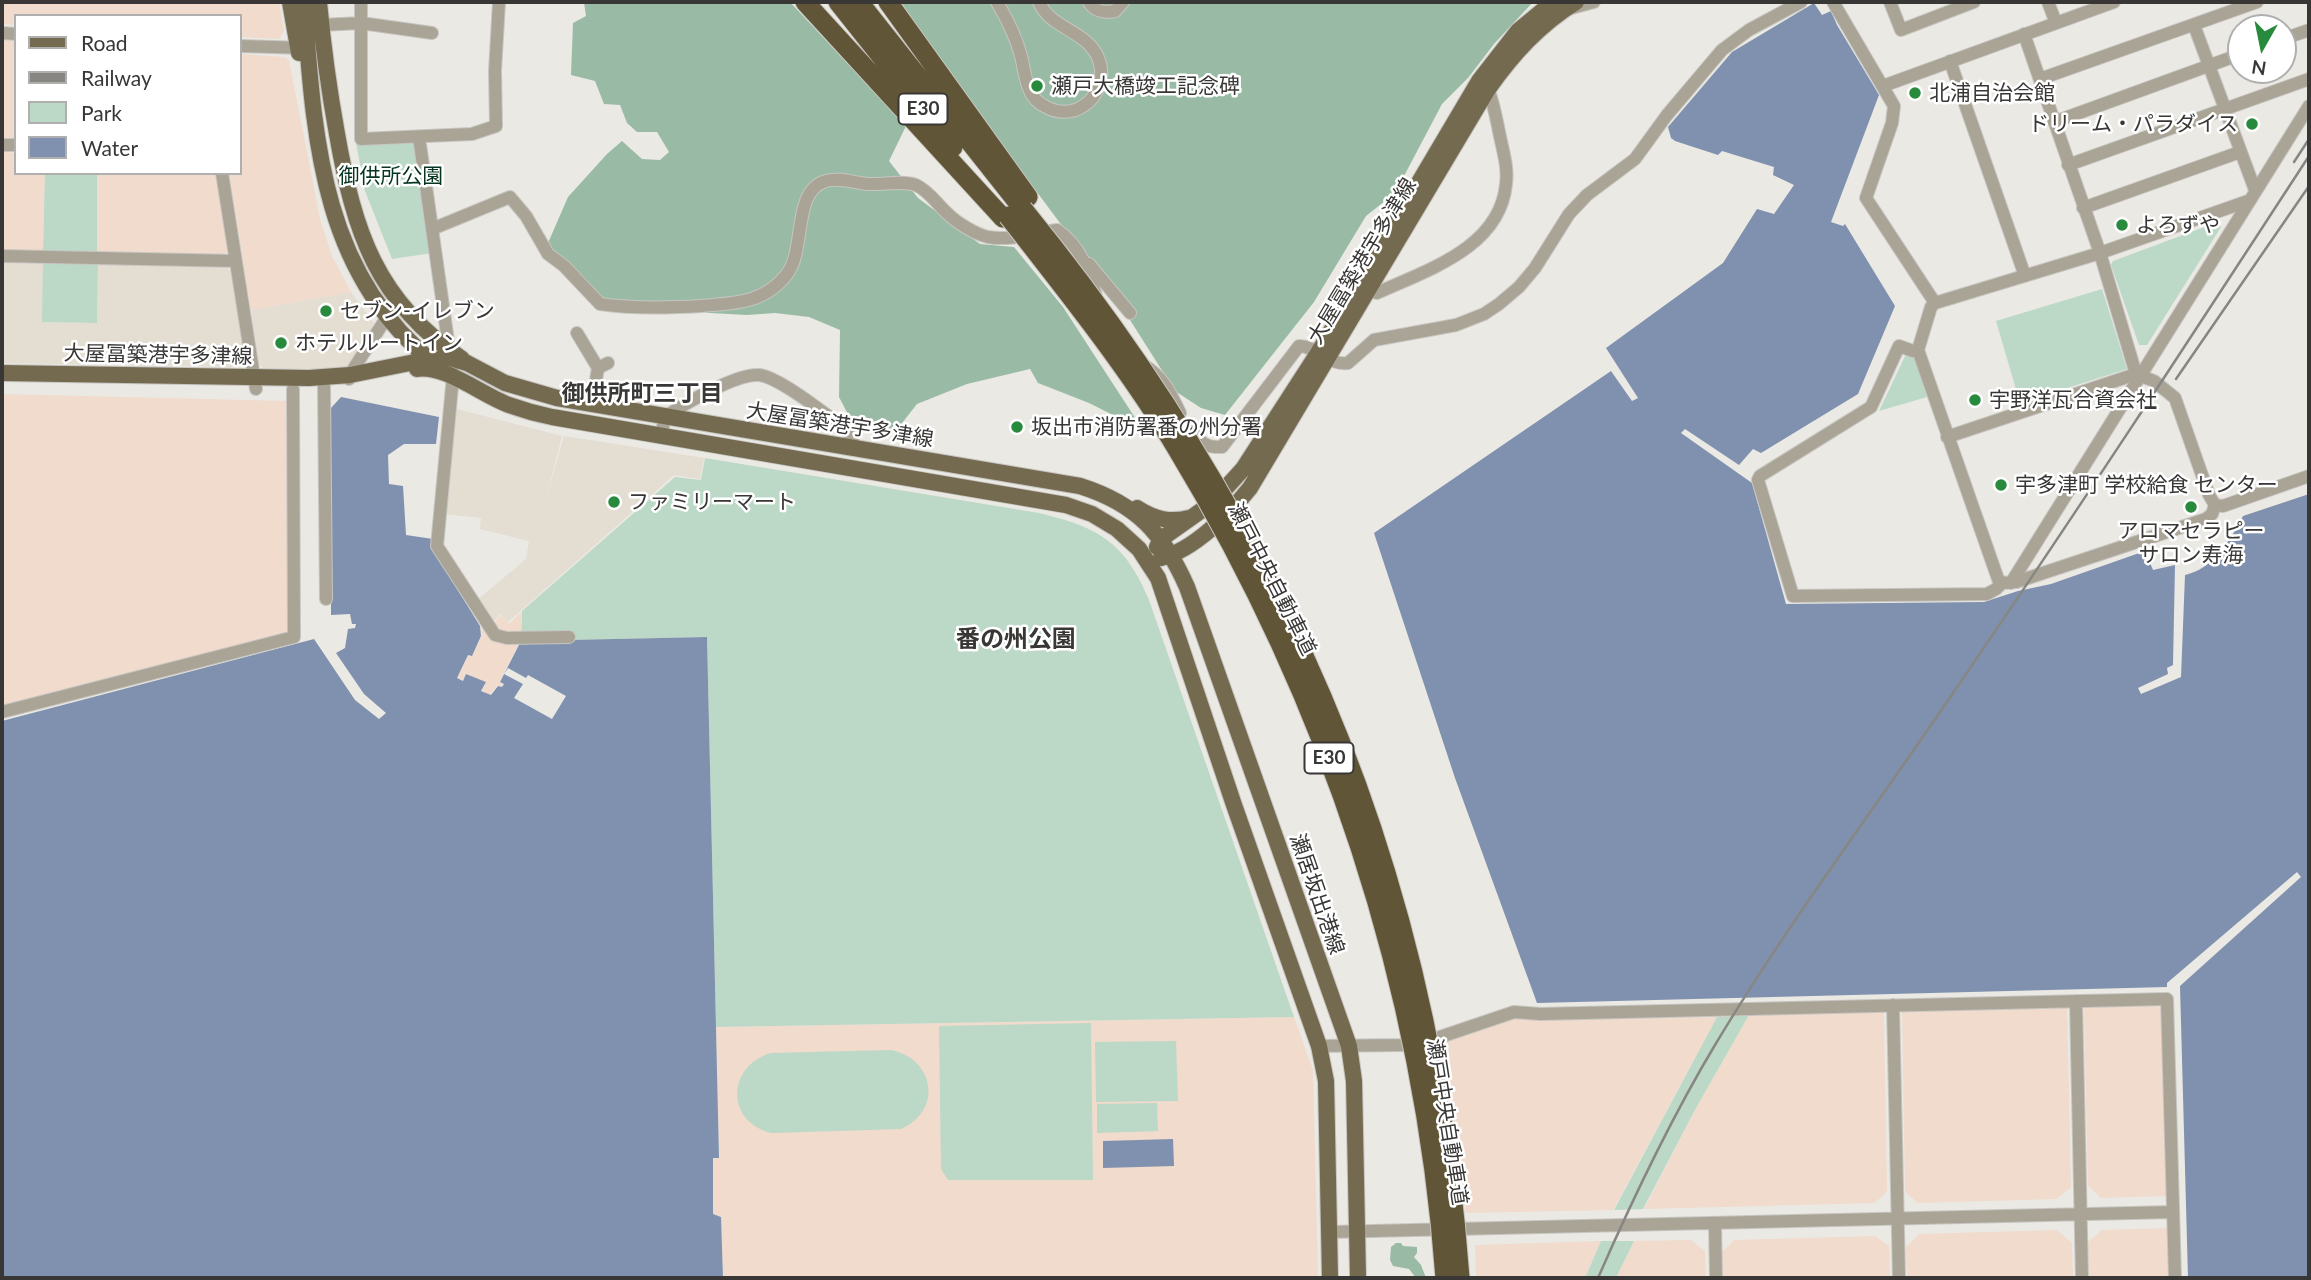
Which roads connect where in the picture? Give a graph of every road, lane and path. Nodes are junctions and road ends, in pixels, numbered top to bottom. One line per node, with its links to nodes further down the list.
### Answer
1 (290, 2): 31 (main road)
2 (304, 2): 31 (main road)
3 (319, 2): 26 (main road)
4 (361, 2): 24 (street)
5 (499, 2): 42 (street)
6 (805, 2): 51 (highway)
7 (838, 2): 51 (highway, E30)
8 (859, 2): 51 (highway, E30)
9 (888, 2): 51 (highway)
10 (997, 2): 11 (street)
11 (1039, 2)
12 (1089, 2): 13 (street)
13 (1123, 2)
14 (1576, 2): 23 (main road, 大屋冨築港宇多津線)
15 (1594, 2): 23 (street)
16 (1801, 2): 65 (street)
17 (1833, 2): 38 (street)
18 (1890, 2): 19 (street)
19 (1974, 2)
20 (2048, 2): 25 (street)
21 (2114, 2): 25 (street)
22 (2257, 2): 27 (street)
23 (1557, 7): 37 (main road, 大屋冨築港宇多津線)
24 (361, 23): 26 (street); 28 (street); 43 (street)
25 (2056, 23): 29 (street)
26 (321, 25): 44 (main road)
27 (2194, 25): 34 (street); 35 (street)
28 (432, 33)
29 (2024, 34): 33 (street); 35 (street)
30 (242, 46): 31 (street)
31 (303, 48): 62 (main road)
32 (2227, 59): 34 (street)
33 (1950, 61): 38 (street); 57 (street)
34 (2210, 65): 40 (street); 41 (street)
35 (2040, 79): 41 (street)
36 (2309, 79): 40 (street)
37 (1483, 85): 48 (main road, 大屋冨築港宇多津線); 58 (street)
38 (1884, 86): 59 (street)
39 (2309, 106): 49 (street)
40 (2225, 107): 45 (street); 46 (street)
41 (2054, 122): 46 (street)
42 (419, 136): 43 (street); 52 (street)
43 (361, 139): 44 (street)
44 (338, 141): 61 (main road)
45 (2240, 152): 49 (street); 50 (street)
46 (2068, 166): 50 (street)
47 (222, 175): 56 (street)
48 (1422, 188): 58 (main road, 大屋冨築港宇多津線); 65 (main road, 大屋冨築港宇多津線)
49 (2251, 196): 53 (street); 70 (street)
50 (2083, 208): 53 (street)
51 (1017, 212): 107 (highway, 瀬戸中央自動車道 / E30, bridge); 108 (highway, 瀬戸中央自動車道 / E30, bridge)
52 (432, 229): 55 (street); 66 (street)
53 (2100, 253): 57 (street); 70 (street)
54 (2, 256): 56 (street)
55 (1083, 256): 60 (street); 65 (street)
56 (236, 261): 74 (street)
57 (2025, 276): 59 (street)
58 (1368, 291): 65 (main road, 大屋冨築港宇多津線)
59 (1935, 303): 64 (street)
60 (1130, 313)
61 (413, 318): 66 (main road); 67 (main road)
62 (392, 323): 67 (main road); 68 (main road); 72 (street)
63 (577, 332): 77 (street)
64 (1918, 350): 80 (street); 91 (street)
65 (1323, 356): 87 (main road, 大屋冨築港宇多津線); 89 (main road, 大屋冨築港宇多津線)
66 (456, 357): 67 (main road, 大屋冨築港宇多津線); 71 (street); 77 (main road, 大屋冨築港宇多津線)
67 (420, 361): 68 (main road, 大屋冨築港宇多津線); 71 (main road); 71 (main road, 大屋冨築港宇多津線); 72 (main road, 大屋冨築港宇多津線)
68 (391, 367): 72 (main road, 大屋冨築港宇多津線)
69 (2, 373): 74 (main road, 大屋冨築港宇多津線)
70 (2139, 374): 80 (street); 86 (street); 91 (street)
71 (453, 376): 79 (main road, 大屋冨築港宇多津線); 93 (street)
72 (349, 379): 74 (main road, 大屋冨築港宇多津線); 75 (main road, 大屋冨築港宇多津線)
73 (2, 383): 74 (main road, 大屋冨築港宇多津線)
74 (255, 383): 76 (main road, 大屋冨築港宇多津線)
75 (324, 386): 76 (main road, 大屋冨築港宇多津線); 92 (street)
76 (293, 389): 94 (street)
77 (592, 404): 78 (main road, 大屋冨築港宇多津線)
78 (664, 417): 79 (street); 81 (main road, 大屋冨築港宇多津線); 81 (street)
79 (662, 436): 84 (main road, 大屋冨築港宇多津線)
80 (1947, 437): 91 (street)
81 (856, 449): 82 (main road, 大屋冨築港宇多津線)
82 (948, 464): 84 (main road); 85 (main road, 大屋冨築港宇多津線)
83 (2309, 476): 86 (street)
84 (946, 485): 90 (main road, 大屋冨築港宇多津線)
85 (1080, 486): 87 (main road); 88 (main road, 大屋冨築港宇多津線)
86 (2215, 505): 91 (street)
87 (1199, 513): 88 (main road, 大屋冨築港宇多津線)
88 (1161, 539): 89 (main road, 瀬居坂出港線); 90 (main road, 大屋冨築港宇多津線)
89 (1171, 555): 90 (main road, 大屋冨築港宇多津線); 98 (main road, 瀬居坂出港線)
90 (1148, 561): 97 (main road)
91 (2007, 583)
92 (326, 599)
93 (569, 637)
94 (2, 712)
95 (2076, 1001): 96 (street); 99 (street); 100 (street)
96 (1893, 1005): 98 (street); 101 (street)
97 (1319, 1046): 98 (street); 104 (main road)
98 (1349, 1046): 103 (main road, 瀬居坂出港線)
99 (2173, 1212): 100 (street); 112 (street)
100 (2081, 1214): 101 (street); 111 (street)
101 (1898, 1219): 102 (street); 110 (street)
102 (1715, 1223): 103 (street); 109 (street)
103 (1357, 1231): 104 (street); 106 (main road, 瀬居坂出港線)
104 (1330, 1232): 105 (main road)
105 (1331, 1278)
106 (1358, 1278)
107 (1445, 1278)
108 (1460, 1278)
109 (1716, 1278)
110 (1899, 1278)
111 (2082, 1278)
112 (2175, 1278)

